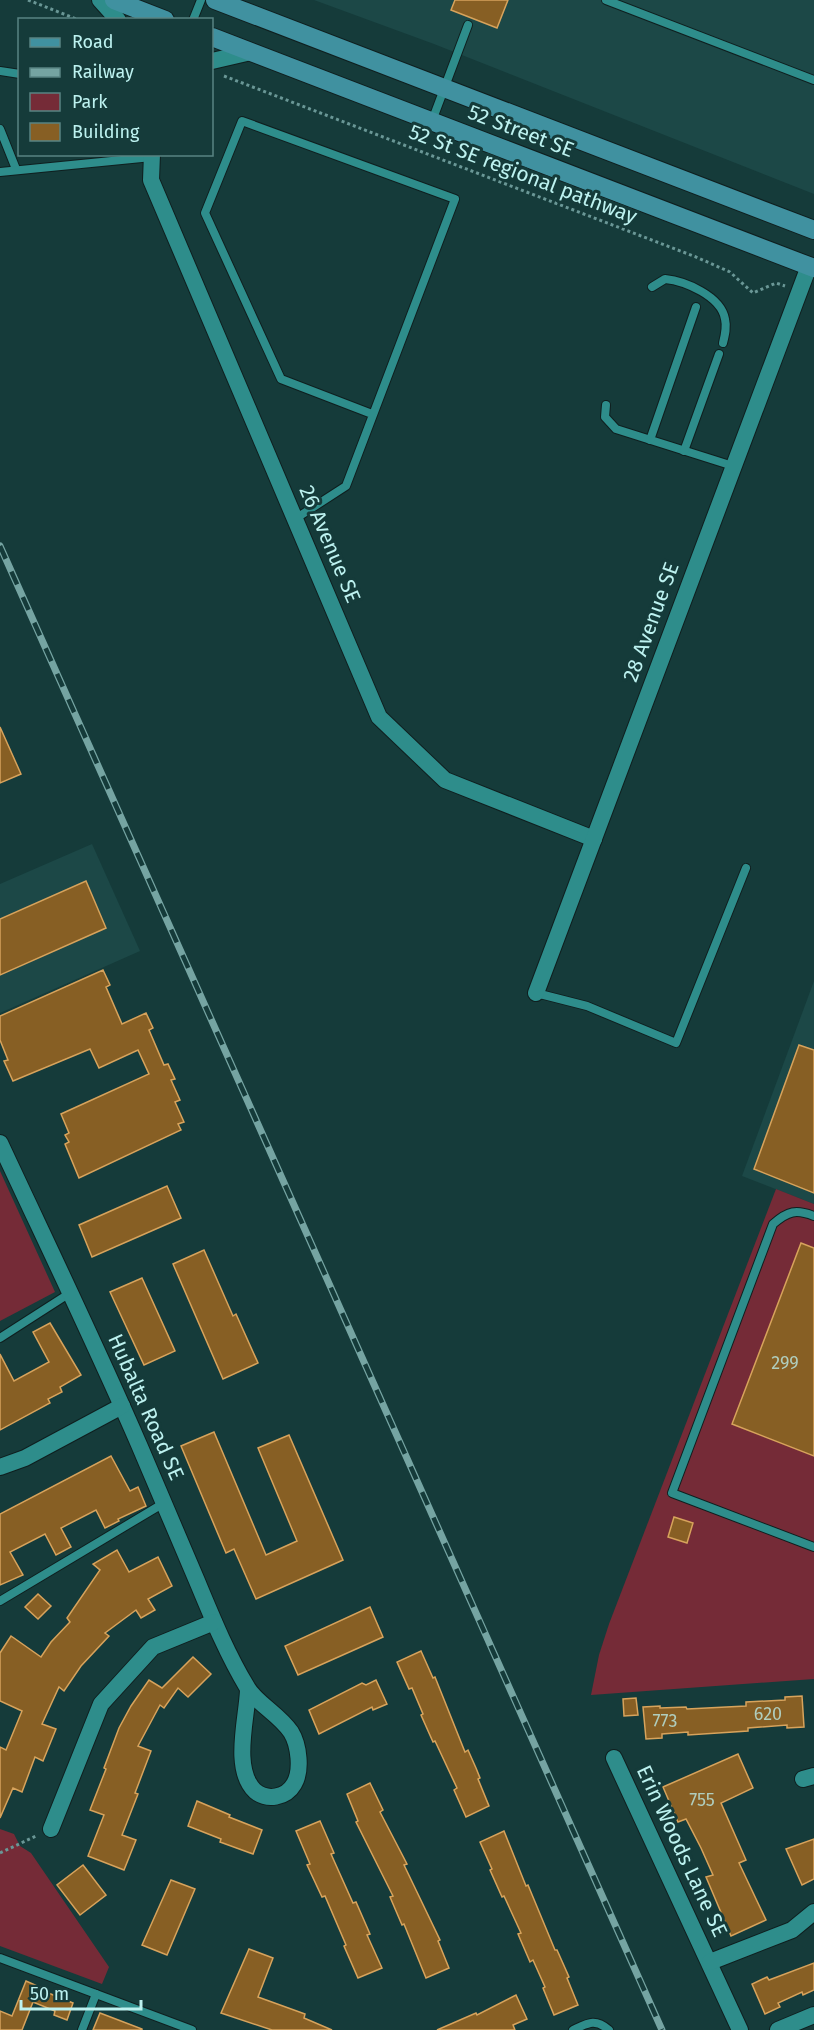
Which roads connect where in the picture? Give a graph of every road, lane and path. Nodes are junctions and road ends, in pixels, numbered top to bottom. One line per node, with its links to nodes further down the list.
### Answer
1 (28, 0): 7 (path)
2 (100, 0): 8 (street)
3 (114, 0): 9 (main road)
4 (201, 0): 10 (lane)
5 (215, 0): 18 (main road, 52 Street SE)
6 (606, 0): 17 (lane)
7 (74, 18)
8 (116, 18)
9 (160, 18)
10 (194, 18)
11 (468, 25): 18 (lane)
12 (213, 37): 13 (main road, 52 Street SE)
13 (251, 52): 14 (street); 19 (main road, 52 Street SE)
14 (216, 68): 28 (path, 52 St SE regional pathway)
15 (0, 71): 16 (lane)
16 (18, 74)
17 (814, 80)
18 (445, 88): 19 (lane); 25 (main road, 52 Street SE)
19 (432, 121): 26 (main road, 52 Street SE)
20 (0, 129): 23 (lane)
21 (152, 156): 22 (lane); 37 (street, 26 Avenue SE)
22 (84, 159): 23 (lane)
23 (16, 169): 24 (lane)
24 (0, 172)
25 (814, 230)
26 (812, 267): 28 (street, 28 Avenue SE)
27 (652, 287): 30 (lane)
28 (798, 291): 36 (street, 28 Avenue SE)
29 (696, 307): 34 (lane)
30 (723, 343)
31 (719, 354): 35 (lane)
32 (606, 405): 34 (lane)
33 (372, 414): 33 (lane); 37 (lane)
34 (650, 440): 35 (lane)
35 (684, 451): 36 (lane)
36 (733, 466): 38 (street, 28 Avenue SE)
37 (295, 519): 38 (street, 26 Avenue SE)
38 (594, 839): 40 (street, 28 Avenue SE)
39 (746, 868): 40 (lane)
40 (536, 993)
41 (0, 1143): 43 (street, Hubalta Road SE)
42 (814, 1216): 48 (lane)
43 (70, 1293): 44 (lane); 45 (street, Hubalta Road SE)
44 (0, 1338)
45 (122, 1406): 46 (street); 47 (street, Hubalta Road SE)
46 (0, 1467)
47 (164, 1503): 49 (lane); 50 (street, Hubalta Road SE)
48 (814, 1547)
49 (0, 1601)
50 (214, 1622): 51 (street, Hubalta Road SE); 53 (street)
51 (248, 1690): 51 (street, Hubalta Road SE)
52 (614, 1758): 57 (street, Erin Woods Lane SE)
53 (51, 1830): 54 (path)
54 (0, 1853)
55 (814, 1912): 57 (street, Erin Woods Lane SE)
56 (0, 1958): 58 (lane)
57 (710, 1962): 64 (street, Erin Woods Lane SE)
58 (96, 1994): 60 (lane); 61 (lane)
59 (814, 2014): 65 (street)
60 (82, 2030)
61 (192, 2030)
62 (573, 2030): 63 (lane)
63 (609, 2030)
64 (740, 2030)
65 (778, 2030)

